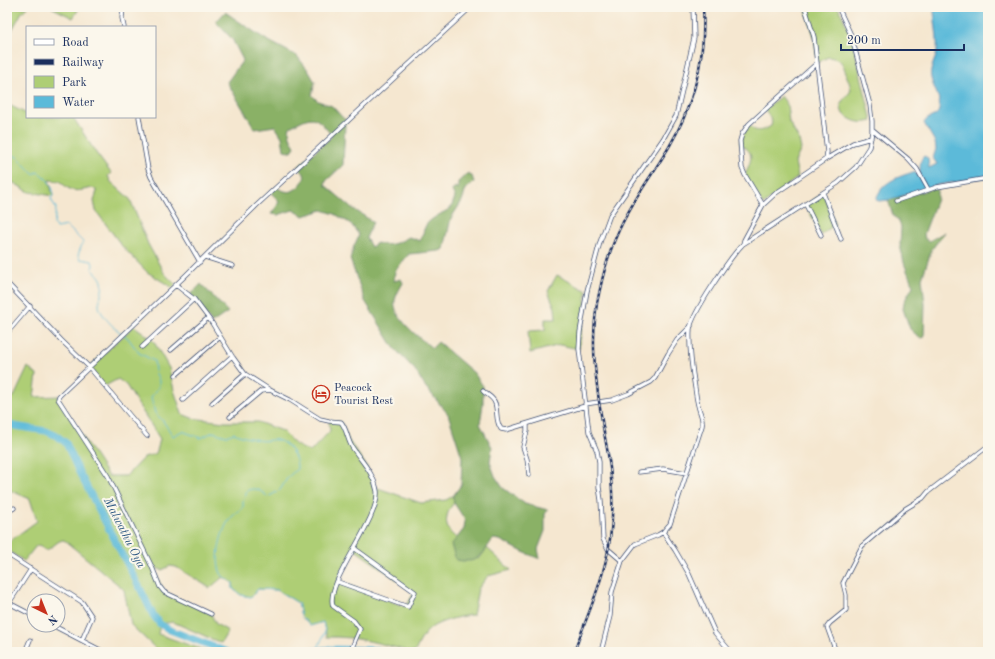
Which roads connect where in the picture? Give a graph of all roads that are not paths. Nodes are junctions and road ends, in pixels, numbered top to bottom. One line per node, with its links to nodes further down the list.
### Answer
1 (123, 7): 6 (street)
2 (471, 7): 21 (street)
3 (693, 7): 42 (street)
4 (806, 7): 7 (street)
5 (838, 7): 9 (street)
6 (124, 26)
7 (817, 63): 11 (street); 17 (street)
8 (139, 118): 22 (street)
9 (872, 129): 10 (street); 13 (street)
10 (871, 138): 11 (street); 14 (street)
11 (826, 160): 17 (street)
12 (988, 178): 13 (street)
13 (928, 189): 15 (street)
14 (823, 193): 16 (street); 19 (street)
15 (896, 200)
16 (806, 205): 18 (street); 20 (street)
17 (763, 206): 20 (street)
18 (821, 235)
19 (841, 239)
20 (743, 242): 29 (street)
21 (205, 257): 22 (street); 23 (street)
22 (200, 262): 25 (street)
23 (233, 266)
24 (7, 284): 27 (street)
25 (176, 285): 26 (street); 35 (street)
26 (194, 299): 28 (street); 32 (street)
27 (30, 306): 30 (street); 35 (street)
28 (208, 318): 31 (street); 33 (street)
29 (692, 325): 42 (street); 48 (street)
30 (7, 333)
31 (220, 337): 34 (street); 37 (street)
32 (142, 347)
33 (171, 350)
34 (232, 356): 36 (street); 40 (street)
35 (89, 367): 45 (street); 60 (street)
36 (245, 374): 38 (street); 41 (street)
37 (176, 375)
38 (270, 390): 43 (street); 53 (street)
39 (483, 391): 44 (street)
40 (183, 400)
41 (212, 403)
42 (585, 405): 44 (street); 55 (street)
43 (230, 417)
44 (527, 424): 49 (street)
45 (147, 436)
46 (988, 446): 69 (street)
47 (639, 472): 48 (street)
48 (687, 473): 52 (street)
49 (529, 475)
50 (14, 508): 51 (street)
51 (7, 512)
52 (663, 532): 55 (street); 68 (street)
53 (354, 548): 57 (street); 57 (street)
54 (7, 554): 56 (street)
55 (622, 561): 67 (street)
56 (31, 569): 58 (street); 63 (street)
57 (338, 582): 66 (street)
58 (8, 605): 59 (street)
59 (26, 613)
60 (211, 614)
61 (66, 632): 63 (street)
62 (30, 640): 64 (street)
63 (82, 640): 65 (street)
64 (25, 652)
65 (104, 652)
66 (350, 652)
67 (601, 652)
68 (731, 652)
69 (836, 652)

